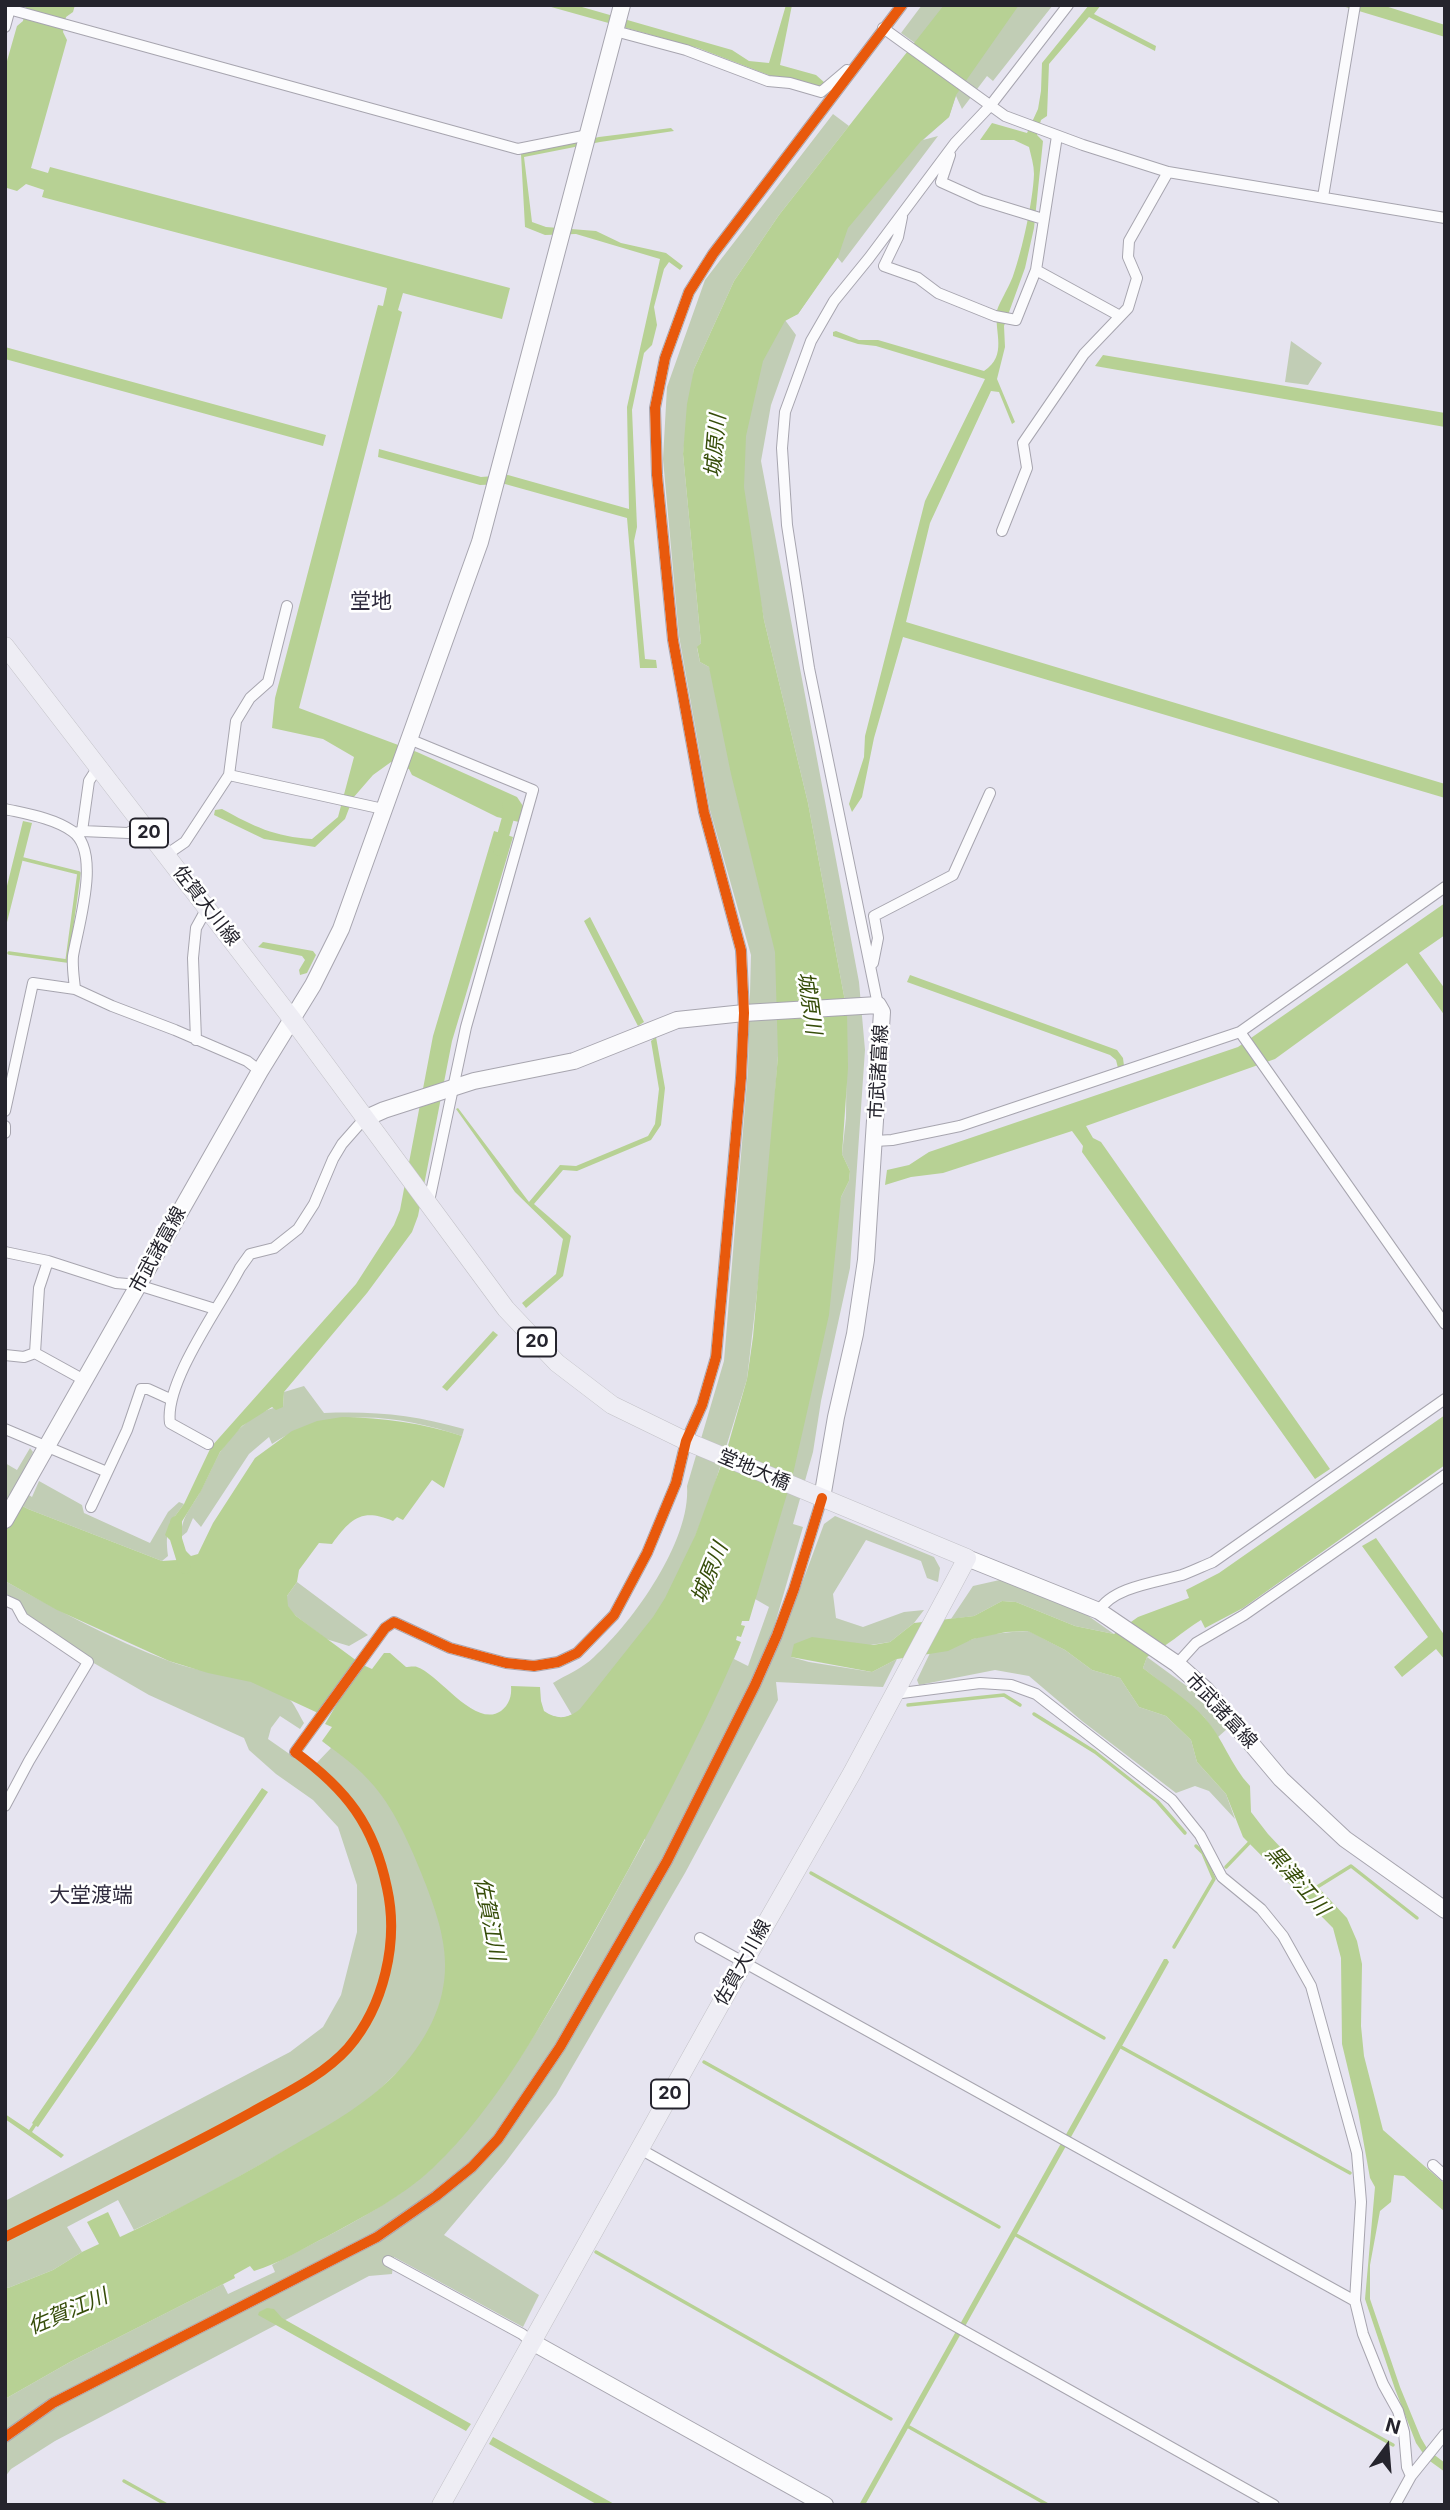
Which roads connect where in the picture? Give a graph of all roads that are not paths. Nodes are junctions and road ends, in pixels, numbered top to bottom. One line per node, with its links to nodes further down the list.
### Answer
1 (1068, 5): 9 (street)
2 (901, 6): 7 (street)
3 (11, 9): 6 (street); 11 (street)
4 (1354, 10): 14 (street)
5 (618, 19): 8 (street); 11 (main road, 市武諸富線)
6 (5, 27)
7 (886, 30): 8 (street); 9 (street)
8 (868, 53): 37 (street)
9 (986, 104): 10 (street); 12 (street)
10 (1057, 136): 13 (street); 16 (street)
11 (587, 140): 23 (main road, 市武諸富線)
12 (955, 143): 15 (street); 16 (street)
13 (1168, 172): 14 (street); 19 (street)
14 (1323, 197): 17 (street)
15 (904, 212): 18 (street); 34 (street)
16 (1041, 218): 18 (street)
17 (1445, 218)
18 (1036, 270): 19 (street)
19 (1120, 316): 20 (street)
20 (1002, 531)
21 (287, 606): 25 (street)
22 (5, 646): 24 (main road, 佐賀大川線 / 20)
23 (408, 742): 28 (main road, 市武諸富線); 42 (street)
24 (98, 766): 29 (main road, 佐賀大川線 / 20); 30 (street)
25 (229, 775): 28 (street); 31 (street)
26 (990, 793): 34 (street)
27 (5, 809): 30 (street)
28 (383, 810): 38 (main road, 市武諸富線)
29 (143, 825): 30 (street); 31 (main road, 佐賀大川線 / 20)
30 (78, 832): 35 (street)
31 (166, 855): 33 (main road, 佐賀大川線 / 20)
32 (1445, 887): 39 (street)
33 (207, 908): 38 (main road, 佐賀大川線 / 20); 40 (street)
34 (871, 969): 36 (street)
35 (75, 989): 40 (street); 43 (street)
36 (875, 1005): 37 (main road, 市武諸富線); 47 (main road, 市武諸富線)
37 (744, 1013): 42 (main road, 市武諸富線); 60 (street)
38 (292, 1019): 41 (main road, 市武諸富線); 44 (main road, 佐賀大川線 / 20)
39 (1242, 1035): 47 (street); 53 (street)
40 (196, 1040): 41 (street)
41 (260, 1071): 51 (main road, 市武諸富線)
42 (451, 1090): 44 (main road, 市武諸富線); 48 (street)
43 (5, 1111)
44 (364, 1119): 48 (main road, 佐賀大川線 / 20); 52 (street)
45 (5, 1126): 46 (street)
46 (5, 1133)
47 (875, 1141): 65 (main road, 市武諸富線)
48 (427, 1204): 60 (main road, 20)
49 (5, 1252): 50 (street)
50 (48, 1261): 51 (street); 54 (street)
51 (138, 1285): 52 (street); 56 (main road, 市武諸富線)
52 (215, 1309): 57 (street)
53 (1445, 1324)
54 (35, 1353): 55 (street); 56 (street)
55 (5, 1355)
56 (85, 1380): 62 (main road, 市武諸富線)
57 (170, 1399): 61 (street); 63 (street)
58 (1445, 1399): 70 (street)
59 (5, 1429): 62 (street)
60 (686, 1441): 65 (main road, 堂地大橋 / 20); 73 (street)
61 (208, 1444)
62 (47, 1447): 63 (street); 67 (main road, 市武諸富線)
63 (107, 1472): 66 (street)
64 (1445, 1475): 71 (street)
65 (822, 1498): 68 (main road, 20); 84 (street)
66 (91, 1507)
67 (5, 1520)
68 (967, 1558): 70 (main road, 市武諸富線); 72 (main road, 佐賀大川線 / 20)
69 (5, 1600): 74 (street)
70 (1105, 1615): 71 (main road, 市武諸富線)
71 (1170, 1659): 75 (main road, 市武諸富線)
72 (897, 1688): 77 (main road, 佐賀大川線 / 20); 82 (street)
73 (295, 1752)
74 (5, 1806)
75 (1445, 1910)
76 (700, 1938): 77 (street)
77 (744, 1962): 78 (main road, 佐賀大川線 / 20); 82 (street)
78 (640, 2149): 83 (main road, 佐賀大川線 / 20); 89 (street)
79 (1433, 2165): 80 (street)
80 (1445, 2176)
81 (388, 2262): 83 (street)
82 (1355, 2301): 86 (street)
83 (532, 2343): 87 (main road, 佐賀大川線 / 20); 88 (main road)
84 (5, 2437)
85 (1442, 2438): 86 (street)
86 (1411, 2476): 90 (street)
87 (441, 2505)
88 (825, 2505)
89 (1275, 2505)
90 (1395, 2505)

